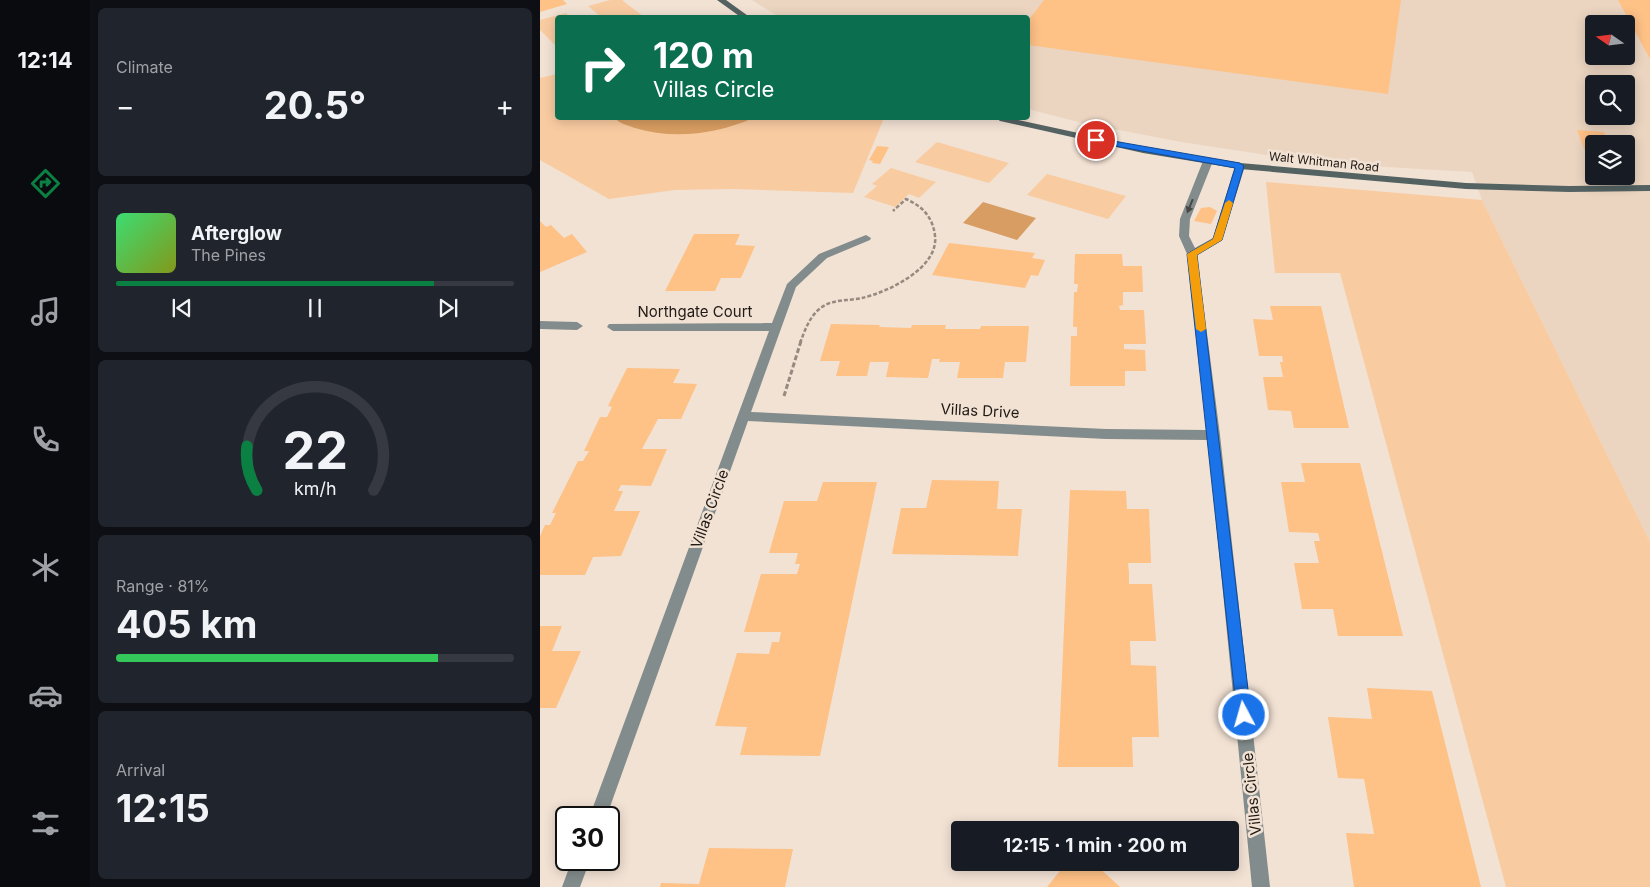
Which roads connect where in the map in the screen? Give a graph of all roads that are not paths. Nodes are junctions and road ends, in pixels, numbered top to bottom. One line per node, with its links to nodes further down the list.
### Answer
1 (721, 0): 2 (main road)
2 (744, 15)
3 (1009, 120): 4 (main road, Walt Whitman Road)
4 (1208, 161): 5 (main road, Walt Whitman Road); 8 (street, Villas Circle, one-way to 8)
5 (1240, 166): 6 (main road, Walt Whitman Road); 8 (street)
6 (1650, 188)
7 (866, 238): 12 (street, Villas Circle)
8 (1192, 254): 14 (street, Villas Circle)
9 (540, 325): 10 (street)
10 (577, 326)
11 (613, 327): 12 (street, Northgate Court)
12 (776, 327): 13 (street, Villas Circle)
13 (744, 416): 14 (street, Villas Drive); 15 (street, Villas Circle)
14 (1214, 435): 18 (street, Villas Circle)
15 (600, 806)
16 (577, 871): 17 (street)
17 (571, 887)
18 (1261, 887)

